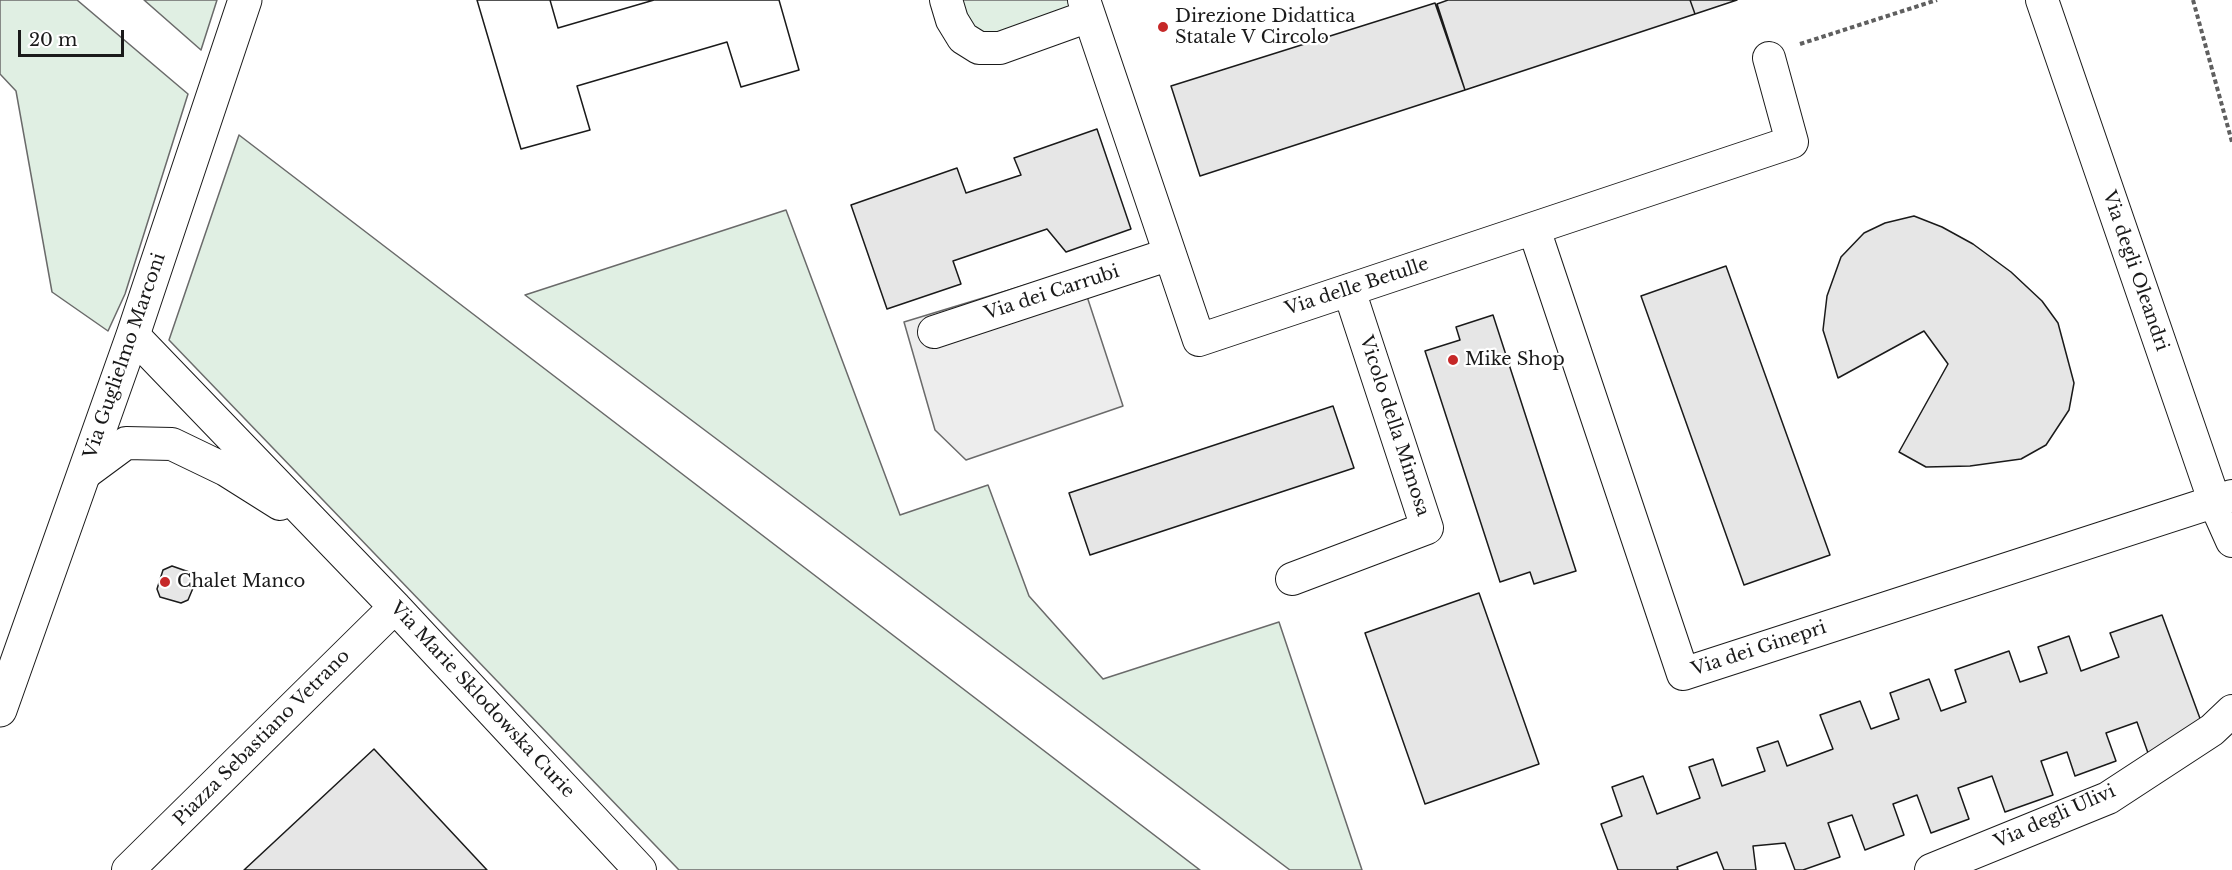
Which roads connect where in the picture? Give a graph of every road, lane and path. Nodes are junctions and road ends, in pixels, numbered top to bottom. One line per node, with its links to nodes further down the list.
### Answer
1 (245, 0): 13 (street, Via Guglielmo Marconi)
2 (946, 0): 6 (street)
3 (1937, 0): 7 (path)
4 (2042, 0): 15 (street, Via degli Oleandri)
5 (2193, 0): 8 (path)
6 (1086, 8): 10 (street, Via delle Betulle)
7 (1783, 52): 9 (street, Via delle Betulle)
8 (2232, 142)
9 (1534, 229): 11 (street, Via delle Betulle); 15 (street, Via dei Ginepri)
10 (1170, 254): 11 (street, Via delle Betulle); 12 (street, Via dei Carrubi)
11 (1349, 290): 18 (street, Vicolo della Mimosa)
12 (934, 332)
13 (133, 335): 14 (street, Via Guglielmo Marconi); 16 (street, Via Marie Sklodowska Curie)
14 (84, 474): 16 (street, Via Marie Sklodowska Curie); 20 (street, Via Guglielmo Marconi)
15 (2223, 499): 17 (street, Via degli Oleandri)
16 (323, 532): 19 (street, Via Marie Sklodowska Curie)
17 (2232, 541)
18 (1293, 579)
19 (395, 606): 22 (street, Piazza Sebastiano Vetrano); 23 (street, Via Marie Sklodowska Curie)
20 (0, 710)
21 (2232, 711): 24 (street, Via degli Ulivi)
22 (128, 870)
23 (640, 870)
24 (1931, 870)

